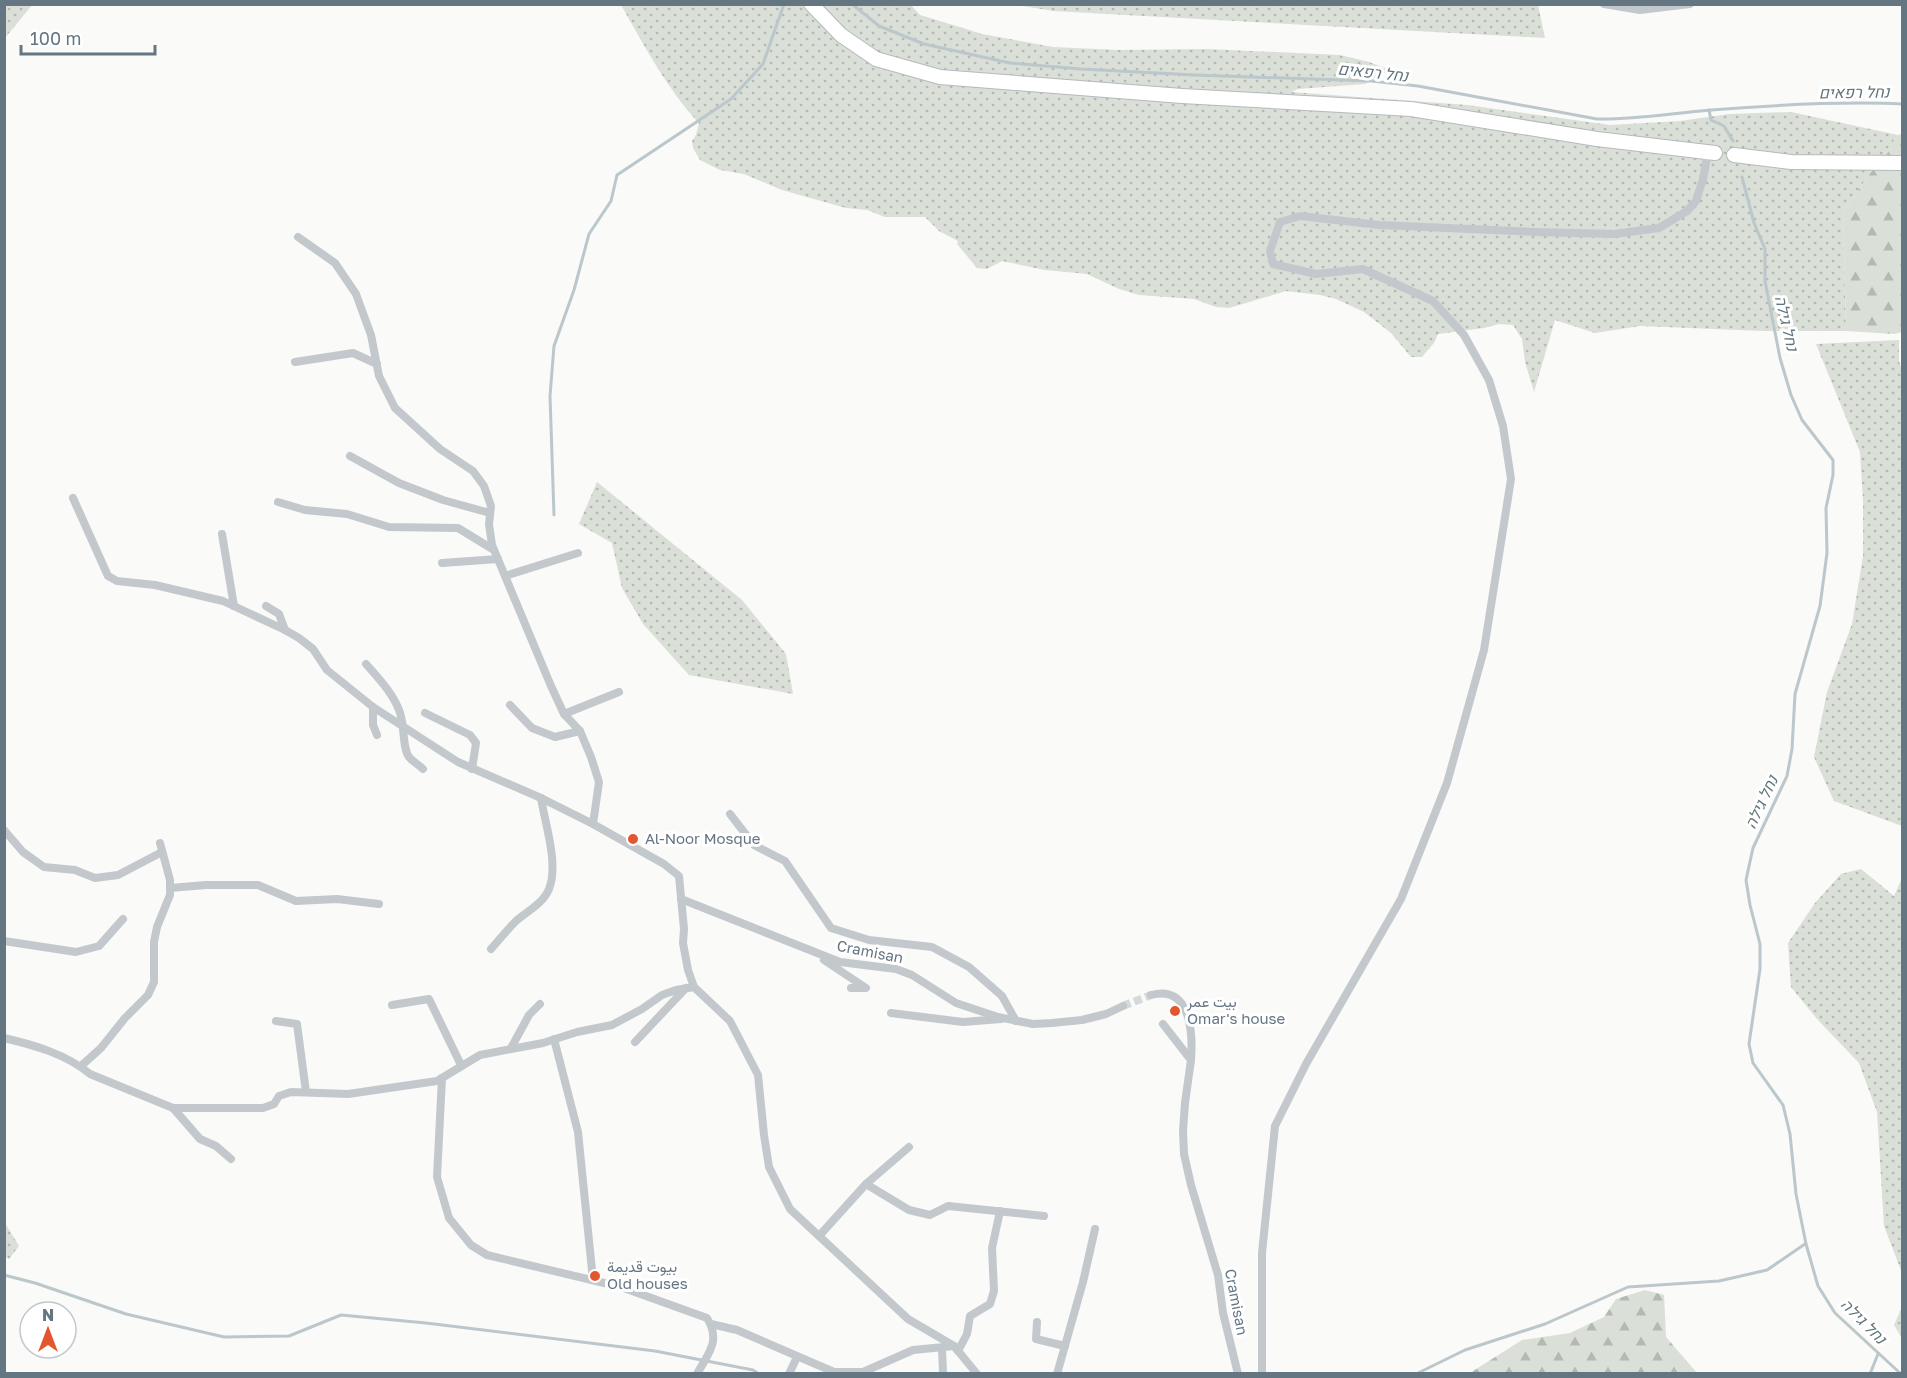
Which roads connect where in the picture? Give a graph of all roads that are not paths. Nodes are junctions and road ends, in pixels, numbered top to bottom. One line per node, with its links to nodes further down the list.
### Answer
1 (811, 4): 4 (main road)
2 (1604, 4): 3 (street)
3 (1690, 4)
4 (1711, 152): 85 (street)
5 (1734, 155): 6 (main road)
6 (1902, 163)
7 (298, 237): 9 (street)
8 (295, 362): 9 (street)
9 (377, 364): 13 (street)
10 (350, 456): 13 (street)
11 (73, 498): 20 (street)
12 (278, 502): 15 (street)
13 (490, 513): 15 (street)
14 (222, 534): 20 (street)
15 (494, 550): 17 (street)
16 (578, 553): 19 (street)
17 (498, 559): 18 (street); 19 (street)
18 (442, 563)
19 (505, 576): 28 (street)
20 (234, 606): 22 (street)
21 (266, 606): 22 (street)
22 (285, 630): 26 (street)
23 (366, 664): 29 (street)
24 (619, 692): 28 (street)
25 (510, 705): 30 (street)
26 (373, 707): 29 (street); 31 (street)
27 (425, 713): 32 (street)
28 (564, 714): 30 (street)
29 (404, 727): 32 (street); 33 (street)
30 (580, 731): 36 (street)
31 (377, 735)
32 (472, 769): 34 (street)
33 (423, 770)
34 (541, 798): 36 (street); 43 (street)
35 (730, 814): 52 (street)
36 (594, 824): 39 (street)
37 (4, 830): 38 (street)
38 (170, 888): 40 (street); 61 (street)
39 (681, 899): 44 (street, Cramisan); 45 (street)
40 (379, 904)
41 (123, 919): 42 (street)
42 (4, 942)
43 (491, 949)
44 (814, 953): 46 (street); 52 (street, Cramisan)
45 (690, 987): 56 (street); 57 (street); 71 (street)
46 (851, 988)
47 (1151, 994): 59 (street, Cramisan)
48 (540, 1004): 58 (street)
49 (392, 1005): 60 (street)
50 (1123, 1006): 52 (street, Cramisan)
51 (891, 1013): 52 (street)
52 (1012, 1020)
53 (276, 1021): 63 (street)
54 (1163, 1024): 59 (street)
55 (4, 1038): 61 (street)
56 (554, 1040): 58 (street); 72 (street)
57 (635, 1042)
58 (511, 1048): 60 (street)
59 (1191, 1060): 84 (street, Cramisan)
60 (461, 1065): 62 (street)
61 (81, 1066): 64 (street)
62 (442, 1078): 63 (street); 72 (street)
63 (306, 1092): 64 (street)
64 (172, 1108): 66 (street)
65 (909, 1147): 67 (street)
66 (231, 1159)
67 (866, 1184): 68 (street); 71 (street)
68 (1000, 1211): 69 (street); 77 (street)
69 (1044, 1216)
70 (1095, 1228): 75 (street)
71 (819, 1236): 77 (street)
72 (593, 1280): 74 (street)
73 (1037, 1322): 75 (street)
74 (711, 1324): 78 (street); 79 (street)
75 (1065, 1347): 83 (street)
76 (942, 1348): 77 (street); 78 (street); 81 (street)
77 (956, 1348): 82 (street)
78 (797, 1357): 80 (street)
79 (697, 1374)
80 (789, 1374)
81 (943, 1374)
82 (977, 1374)
83 (1057, 1374)
84 (1238, 1374)
85 (1262, 1374)

